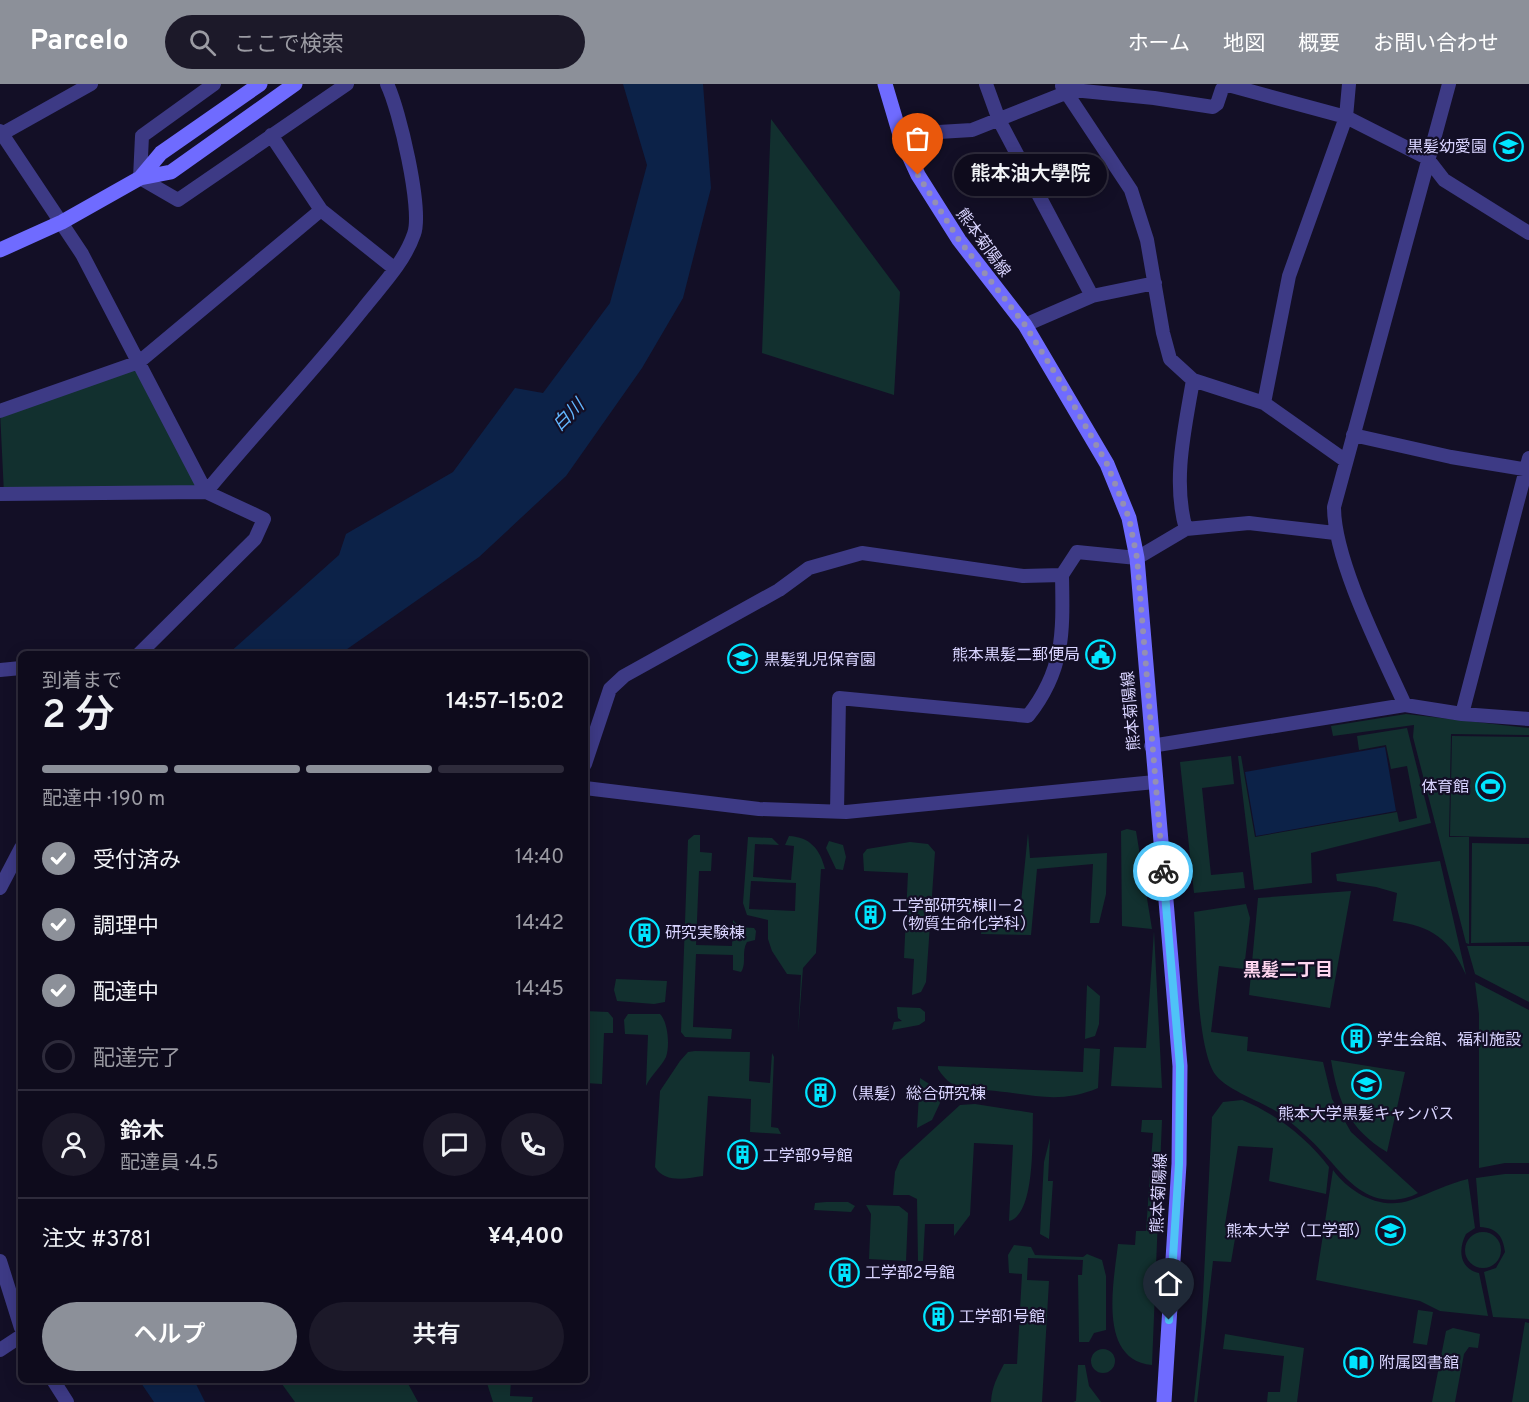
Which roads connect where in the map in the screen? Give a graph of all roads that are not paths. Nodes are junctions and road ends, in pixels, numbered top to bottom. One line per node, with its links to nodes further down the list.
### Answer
1 (91, 84): 12 (street)
2 (214, 84): 19 (street)
3 (260, 84): 19 (main road)
4 (295, 84): 19 (main road)
5 (347, 84): 16 (street)
6 (387, 84): 24 (street)
7 (885, 84): 17 (main road, 熊本菊陽線)
8 (986, 84): 14 (street)
9 (1349, 84): 13 (street)
10 (1449, 84): 18 (street)
11 (1063, 88): 13 (street); 14 (street); 25 (street)
12 (72, 89): 15 (street)
13 (1346, 117): 18 (street); 30 (street)
14 (999, 120): 17 (street); 26 (street)
15 (1, 133): 21 (street)
16 (271, 135): 19 (street); 20 (street)
17 (901, 138): 27 (main road, 熊本菊陽線)
18 (1427, 158): 22 (street); 32 (street)
19 (140, 178): 21 (main road)
20 (321, 210): 24 (street); 28 (street)
21 (62, 222): 23 (main road); 28 (street)
22 (1529, 233)
23 (0, 250)
24 (395, 269): 35 (street)
25 (1155, 283): 26 (street); 29 (street)
26 (1092, 296): 27 (street)
27 (1025, 325): 39 (main road, 熊本菊陽線)
28 (139, 362): 31 (street); 35 (street)
29 (1193, 380): 30 (street); 37 (street)
30 (1264, 403): 33 (street)
31 (0, 411)
32 (1353, 435): 33 (street); 34 (street)
33 (1346, 461): 38 (street)
34 (1528, 466): 45 (street)
35 (206, 492): 36 (street); 41 (street)
36 (0, 494)
37 (1186, 529): 38 (street); 39 (street)
38 (1335, 533): 44 (street)
39 (1137, 558): 40 (street); 47 (main road, 熊本菊陽線)
40 (1062, 574): 48 (street); 51 (street)
41 (142, 651)
42 (18, 668): 43 (street)
43 (0, 670)
44 (1405, 705): 45 (street); 47 (street)
45 (1462, 714): 46 (street)
46 (1529, 719)
47 (1151, 746): 49 (main road, 熊本菊陽線)
48 (588, 755)
49 (1155, 782): 51 (street); 60 (main road, 熊本菊陽線)
50 (588, 788): 51 (street)
51 (837, 812)
52 (18, 854): 53 (street)
53 (0, 888)
54 (0, 1261): 55 (street)
55 (18, 1318)
56 (18, 1338): 57 (street)
57 (0, 1350)
58 (55, 1383): 59 (street)
59 (67, 1402)
60 (1164, 1402)

